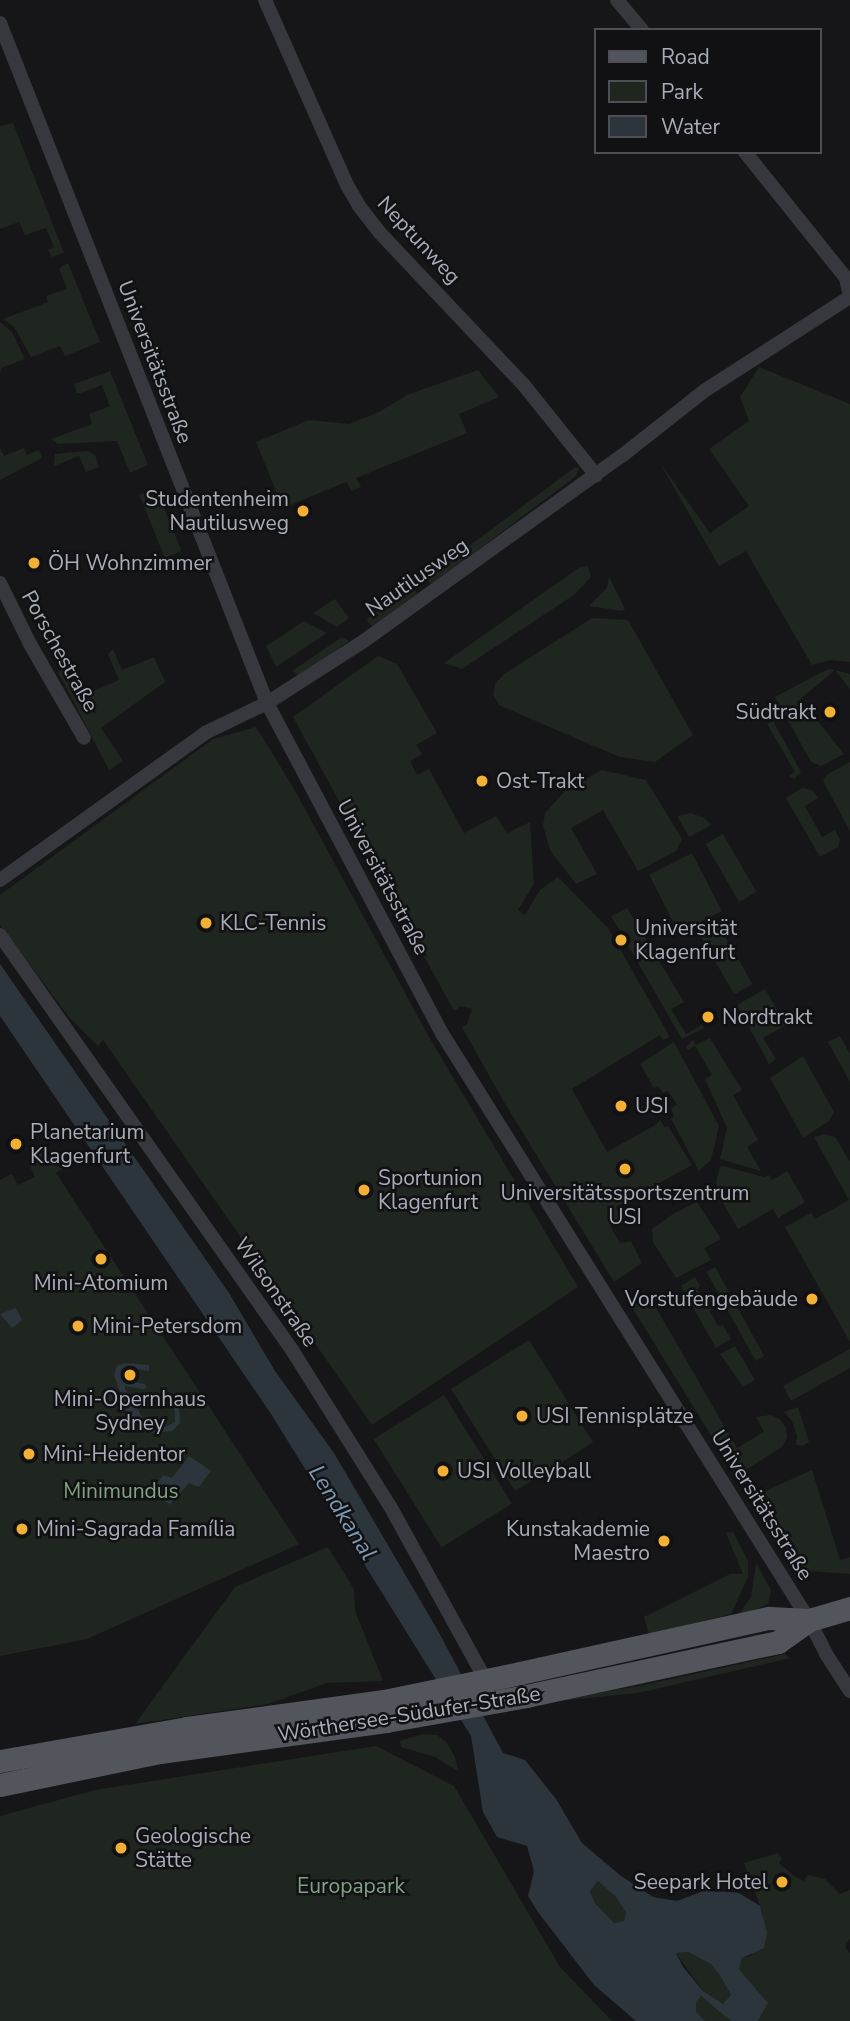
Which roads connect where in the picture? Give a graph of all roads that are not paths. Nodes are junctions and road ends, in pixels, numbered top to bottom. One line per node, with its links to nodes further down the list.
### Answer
1 (265, 0): 7 (street, Neptunweg)
2 (617, 0): 4 (street)
3 (0, 23): 9 (street, Universitätsstraße)
4 (640, 28)
5 (746, 154): 6 (street)
6 (850, 297): 7 (street, Nautilusweg)
7 (596, 475): 9 (street, Nautilusweg)
8 (0, 583): 10 (street, Porschestraße)
9 (267, 704): 11 (street, Nautilusweg); 14 (street, Universitätsstraße)
10 (84, 738)
11 (0, 880)
12 (0, 935): 15 (street, Wilsonstraße)
13 (850, 1608): 14 (main road, Wörthersee-Südufer-Straße)
14 (810, 1620): 16 (street, Universitätsstraße); 17 (main road, Wörthersee-Südufer-Straße, bridge); 17 (main road, Wörthersee-Südufer-Straße)
15 (491, 1689)
16 (850, 1691)
17 (385, 1711): 18 (main road, Wörthersee-Südufer-Straße); 19 (main road, Wörthersee-Südufer-Straße)
18 (0, 1760)
19 (0, 1784)

